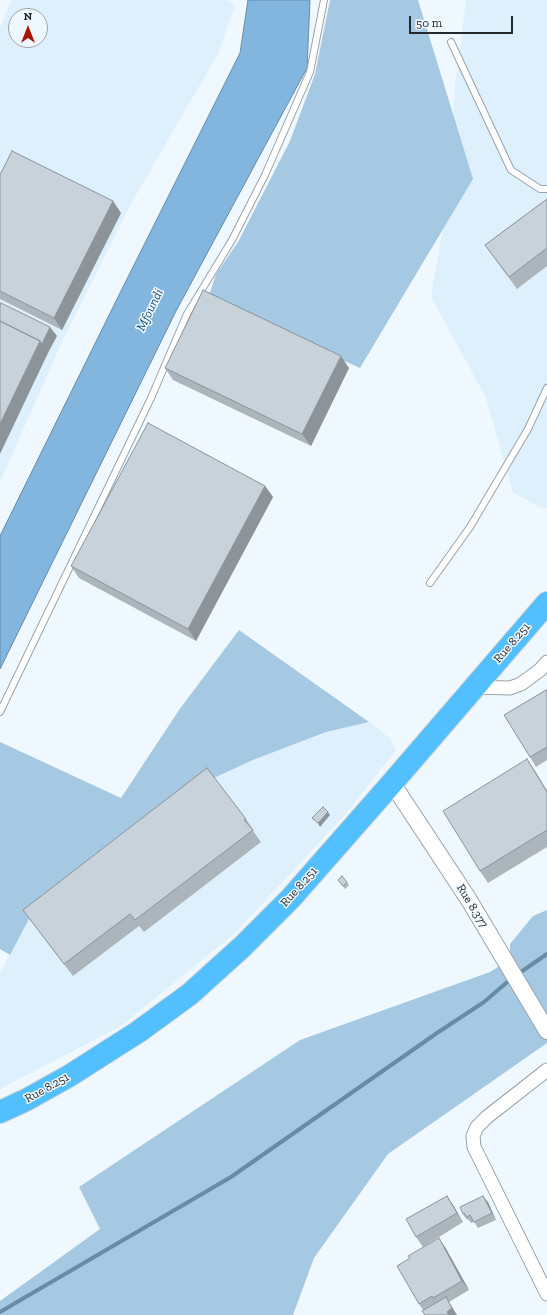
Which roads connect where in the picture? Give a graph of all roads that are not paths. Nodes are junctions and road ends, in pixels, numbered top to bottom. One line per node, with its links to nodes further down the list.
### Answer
1 (324, 0): 9 (lane)
2 (451, 42): 3 (lane)
3 (547, 189)
4 (547, 388): 5 (lane)
5 (430, 583)
6 (547, 603): 8 (highway, Rue 8.251)
7 (547, 662): 8 (street)
8 (473, 687): 10 (highway, Rue 8.251)
9 (0, 712)
10 (392, 783): 11 (street, Rue 8.377); 13 (highway, Rue 8.251)
11 (547, 1032)
12 (547, 1070): 14 (street)
13 (0, 1112)
14 (547, 1294)

